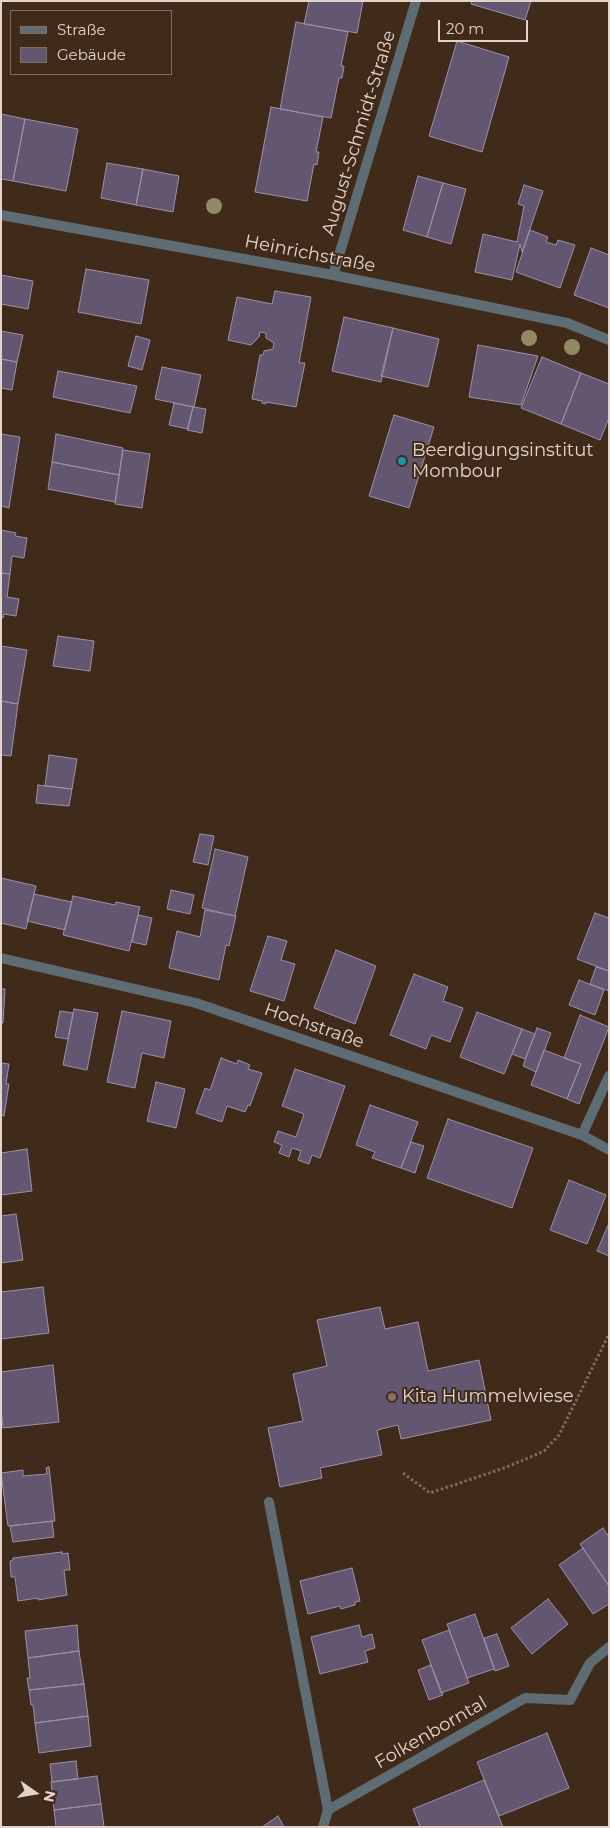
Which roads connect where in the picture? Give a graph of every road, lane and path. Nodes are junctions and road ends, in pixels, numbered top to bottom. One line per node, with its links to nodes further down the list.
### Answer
1 (416, 1): 3 (street, August-Schmidt-Straße)
2 (1, 215): 3 (street, Heinrichstraße)
3 (333, 275): 4 (street, Heinrichstraße)
4 (609, 340)
5 (1, 958): 7 (street, Hochstraße)
6 (609, 1076): 7 (street)
7 (582, 1135): 8 (street, Hochstraße)
8 (609, 1150)
9 (609, 1334): 10 (path)
10 (403, 1473)
11 (269, 1502): 13 (street)
12 (609, 1647): 13 (street, Folkenborntal)
13 (328, 1810): 14 (street)
14 (323, 1827)

